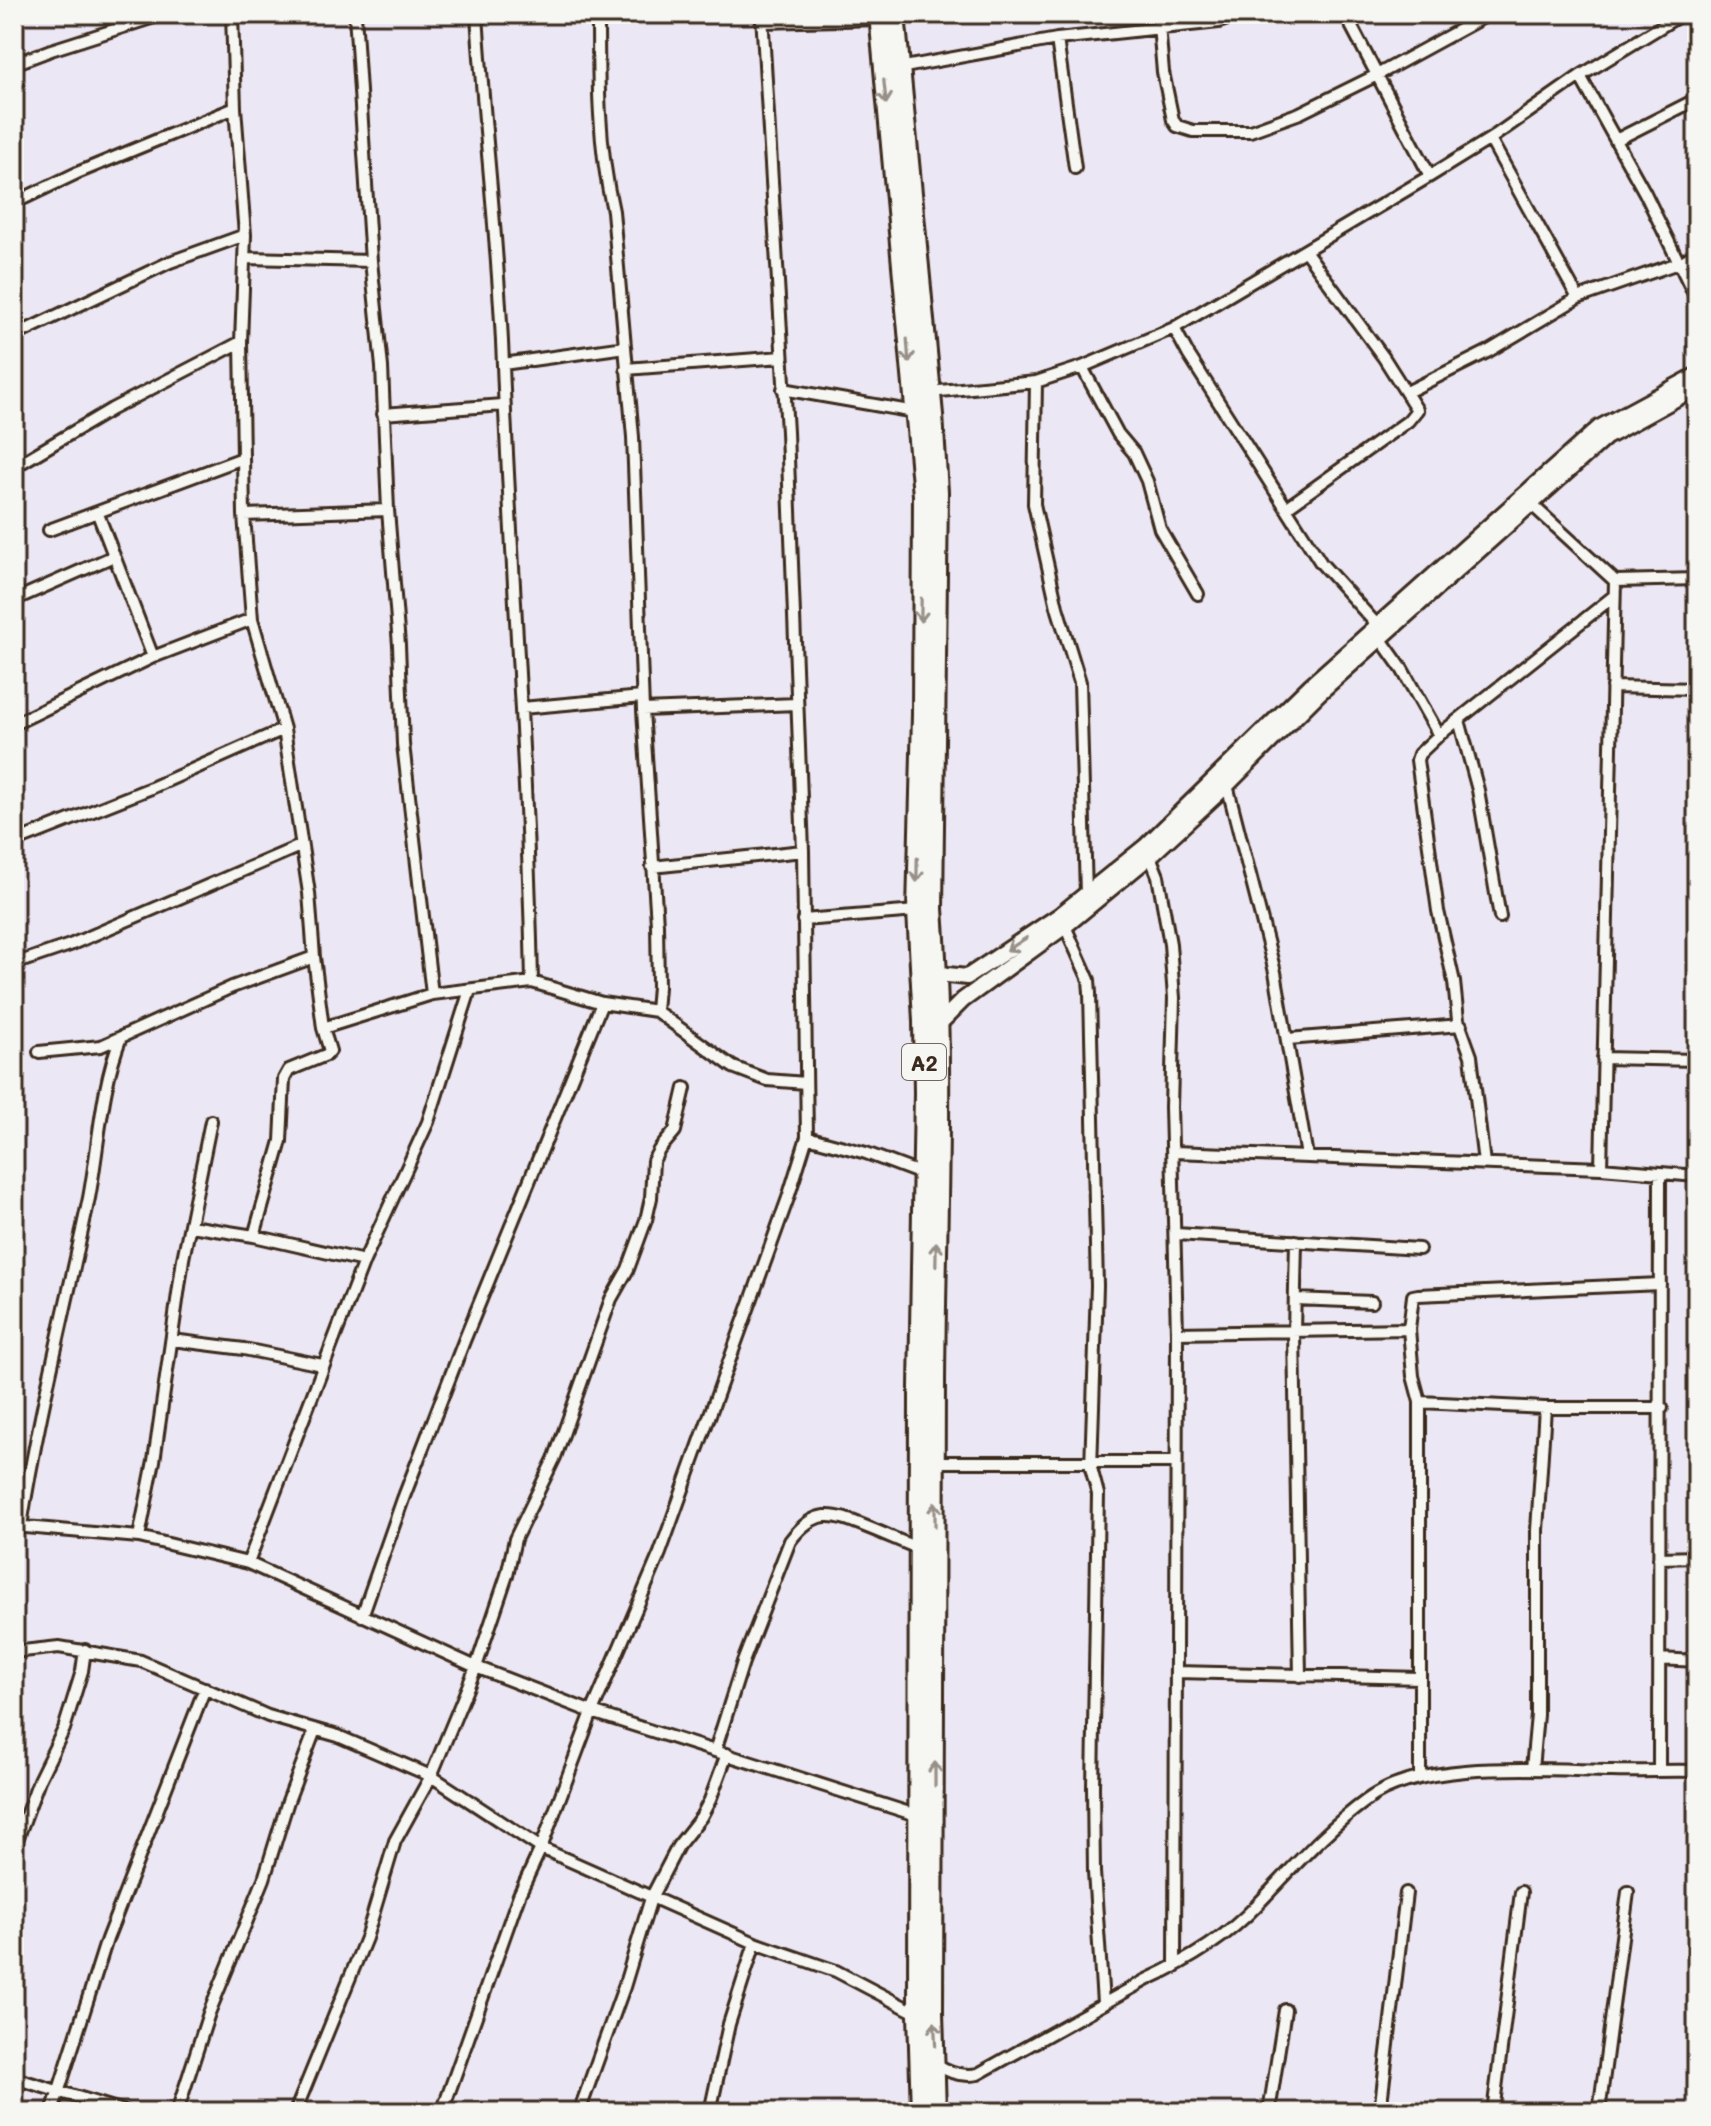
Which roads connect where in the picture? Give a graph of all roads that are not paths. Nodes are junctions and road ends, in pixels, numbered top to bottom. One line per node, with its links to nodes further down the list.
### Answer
1 (164, 14): 15 (street)
2 (232, 14): 20 (street)
3 (355, 14): 30 (street)
4 (477, 14): 39 (street)
5 (598, 14): 37 (street)
6 (1158, 14): 13 (street)
7 (1242, 14): 13 (street)
8 (1345, 14): 17 (street)
9 (1489, 14): 17 (street)
10 (1682, 14): 18 (street)
11 (885, 16): 12 (street); 16 (highway, A2); 46 (highway, A2, one-way to 46)
12 (762, 18): 38 (street)
13 (1160, 29): 14 (street); 17 (street)
14 (1057, 39): 16 (street); 23 (street)
15 (14, 64)
16 (899, 68): 47 (highway, A2)
17 (1377, 75): 24 (street)
18 (1580, 76): 21 (street); 22 (street)
19 (1697, 99): 22 (street)
20 (235, 108): 25 (street); 26 (street)
21 (1490, 139): 24 (street); 32 (street)
22 (1616, 140): 31 (street)
23 (1075, 168)
24 (1430, 176): 27 (street)
25 (14, 203)
26 (245, 235): 29 (street); 35 (street)
27 (1306, 252): 34 (street); 48 (street)
28 (1697, 253): 31 (street)
29 (246, 258): 30 (street); 36 (street)
30 (371, 261): 51 (street)
31 (1681, 262): 32 (street); 33 (street)
32 (1578, 298): 48 (street)
33 (1697, 300)
34 (1174, 328): 40 (street); 55 (street)
35 (14, 336)
36 (241, 342): 52 (street); 53 (street)
37 (625, 347): 39 (street); 41 (street)
38 (782, 357): 41 (street); 45 (street)
39 (503, 364): 49 (street)
40 (1082, 367): 43 (street); 63 (street)
41 (626, 369): 71 (street)
42 (1697, 375): 67 (street)
43 (1036, 382): 47 (street); 86 (street)
44 (1697, 387): 54 (street)
45 (783, 389): 50 (street); 72 (street)
46 (911, 392): 47 (street); 50 (highway, A2)
47 (931, 392): 80 (highway, A2)
48 (1407, 392): 55 (street)
49 (503, 405): 51 (street); 73 (street)
50 (915, 412): 80 (highway, A2, one-way to 80)
51 (383, 414): 56 (street)
52 (243, 458): 57 (street); 58 (street)
53 (14, 467)
54 (1530, 503): 62 (street); 67 (street)
55 (1286, 508): 67 (street)
56 (388, 510): 58 (street); 96 (street)
57 (98, 514): 59 (street); 60 (street)
58 (244, 515): 66 (street)
59 (49, 530)
60 (114, 556): 65 (street); 68 (street)
61 (1697, 579): 62 (street)
62 (1615, 581): 64 (street)
63 (1198, 594)
64 (1614, 596): 69 (street); 75 (street)
65 (14, 600)
66 (252, 619): 68 (street); 77 (street)
67 (1378, 632): 78 (street); 79 (street); 86 (street)
68 (153, 657): 76 (street)
69 (1612, 687): 70 (street); 105 (street)
70 (1697, 689)
71 (642, 697): 73 (street); 74 (street)
72 (796, 704): 74 (street); 83 (street)
73 (522, 708): 94 (street)
74 (643, 710): 85 (street)
75 (1459, 720): 78 (street); 88 (street)
76 (14, 724)
77 (284, 729): 81 (street); 82 (street)
78 (1439, 735): 100 (street)
79 (1227, 785): 84 (street); 103 (street)
80 (926, 801): 87 (highway, A2, one-way to 87); 93 (highway, A2)
81 (14, 842)
82 (300, 846): 91 (street); 92 (street)
83 (803, 851): 85 (street); 89 (street)
84 (1150, 856): 90 (street); 111 (street)
85 (652, 867): 98 (street)
86 (1086, 894): 93 (street, one-way to 93)
87 (917, 911): 89 (street); 115 (highway, A2)
88 (1500, 917)
89 (803, 920): 107 (street)
90 (1065, 926): 99 (street); 137 (street)
91 (314, 957): 101 (street); 102 (street)
92 (14, 964)
93 (938, 974): 99 (highway, A2)
94 (532, 982): 95 (street); 97 (street)
95 (470, 990): 96 (street); 123 (street)
96 (432, 994): 101 (street)
97 (602, 1003): 98 (street); 144 (street)
98 (656, 1011): 107 (street)
99 (939, 1024): 135 (highway, A2, one-way to 99)
100 (1461, 1025): 103 (street); 113 (street)
101 (323, 1028): 120 (street)
102 (121, 1037): 104 (street); 138 (street)
103 (1288, 1039): 112 (street)
104 (39, 1052)
105 (1603, 1058): 106 (street); 114 (street)
106 (1697, 1060)
107 (806, 1083): 110 (street)
108 (685, 1088): 149 (street)
109 (211, 1121): 118 (street)
110 (807, 1137): 115 (street); 154 (street)
111 (1174, 1152): 112 (street); 119 (street)
112 (1307, 1156): 113 (street)
113 (1484, 1163): 114 (street)
114 (1601, 1168): 116 (street)
115 (922, 1174): 140 (highway, A2)
116 (1660, 1175): 117 (street); 124 (street)
117 (1697, 1176)
118 (191, 1226): 120 (street); 130 (street)
119 (1176, 1234): 121 (street); 128 (street)
120 (254, 1236): 123 (street)
121 (1296, 1241): 122 (street); 125 (street)
122 (1419, 1249)
123 (364, 1261): 131 (street)
124 (1660, 1284): 127 (street); 134 (street)
125 (1295, 1299): 126 (street); 129 (street)
126 (1372, 1302)
127 (1409, 1329): 129 (street); 132 (street)
128 (1177, 1333): 129 (street); 136 (street)
129 (1294, 1333): 151 (street)
130 (172, 1340): 131 (street); 139 (street)
131 (322, 1365): 143 (street)
132 (1420, 1402): 133 (street); 152 (street)
133 (1545, 1408): 134 (street); 158 (street)
134 (1662, 1408): 142 (street)
135 (936, 1462): 137 (street); 175 (highway, A2, one-way to 135)
136 (1175, 1462): 137 (street); 150 (street)
137 (1091, 1464): 172 (street)
138 (18, 1526): 139 (street)
139 (139, 1537): 143 (street)
140 (920, 1549): 156 (street); 163 (highway, A2)
141 (1697, 1557): 142 (street)
142 (1659, 1558): 147 (street)
143 (248, 1563): 144 (street)
144 (362, 1616): 149 (street)
145 (85, 1650): 146 (street); 153 (street); 164 (street)
146 (14, 1652)
147 (1659, 1659): 148 (street); 159 (street)
148 (1697, 1661)
149 (476, 1667): 154 (street); 161 (street)
150 (1177, 1672): 151 (street); 171 (street)
151 (1300, 1676): 152 (street)
152 (1420, 1678): 162 (street)
153 (205, 1688): 155 (street); 177 (street)
154 (592, 1712): 156 (street); 165 (street)
155 (315, 1730): 161 (street); 180 (street)
156 (715, 1751): 157 (street)
157 (727, 1754): 163 (street); 169 (street)
158 (1532, 1769): 159 (street); 162 (street)
159 (1659, 1770): 160 (street)
160 (1697, 1771)
161 (431, 1776): 165 (street); 181 (street)
162 (1420, 1776): 171 (street)
163 (919, 1816): 174 (highway, A2)
164 (14, 1848)
165 (541, 1848): 169 (street); 182 (street)
166 (1521, 1892): 189 (street)
167 (1628, 1892): 190 (street)
168 (1406, 1893): 188 (street)
169 (651, 1898): 170 (street); 183 (street)
170 (755, 1943): 174 (street); 184 (street)
171 (1175, 1967): 172 (street)
172 (1103, 2003): 175 (street)
173 (1285, 2010): 187 (street)
174 (918, 2014): 185 (highway, A2)
175 (936, 2064): 186 (highway, A2)
176 (14, 2078): 177 (street)
177 (60, 2094): 178 (street); 179 (street)
178 (52, 2112)
179 (127, 2112)
180 (177, 2112)
181 (295, 2112)
182 (442, 2112)
183 (579, 2112)
184 (710, 2112)
185 (921, 2112)
186 (936, 2112)
187 (1269, 2112)
188 (1380, 2112)
189 (1493, 2112)
190 (1599, 2112)

